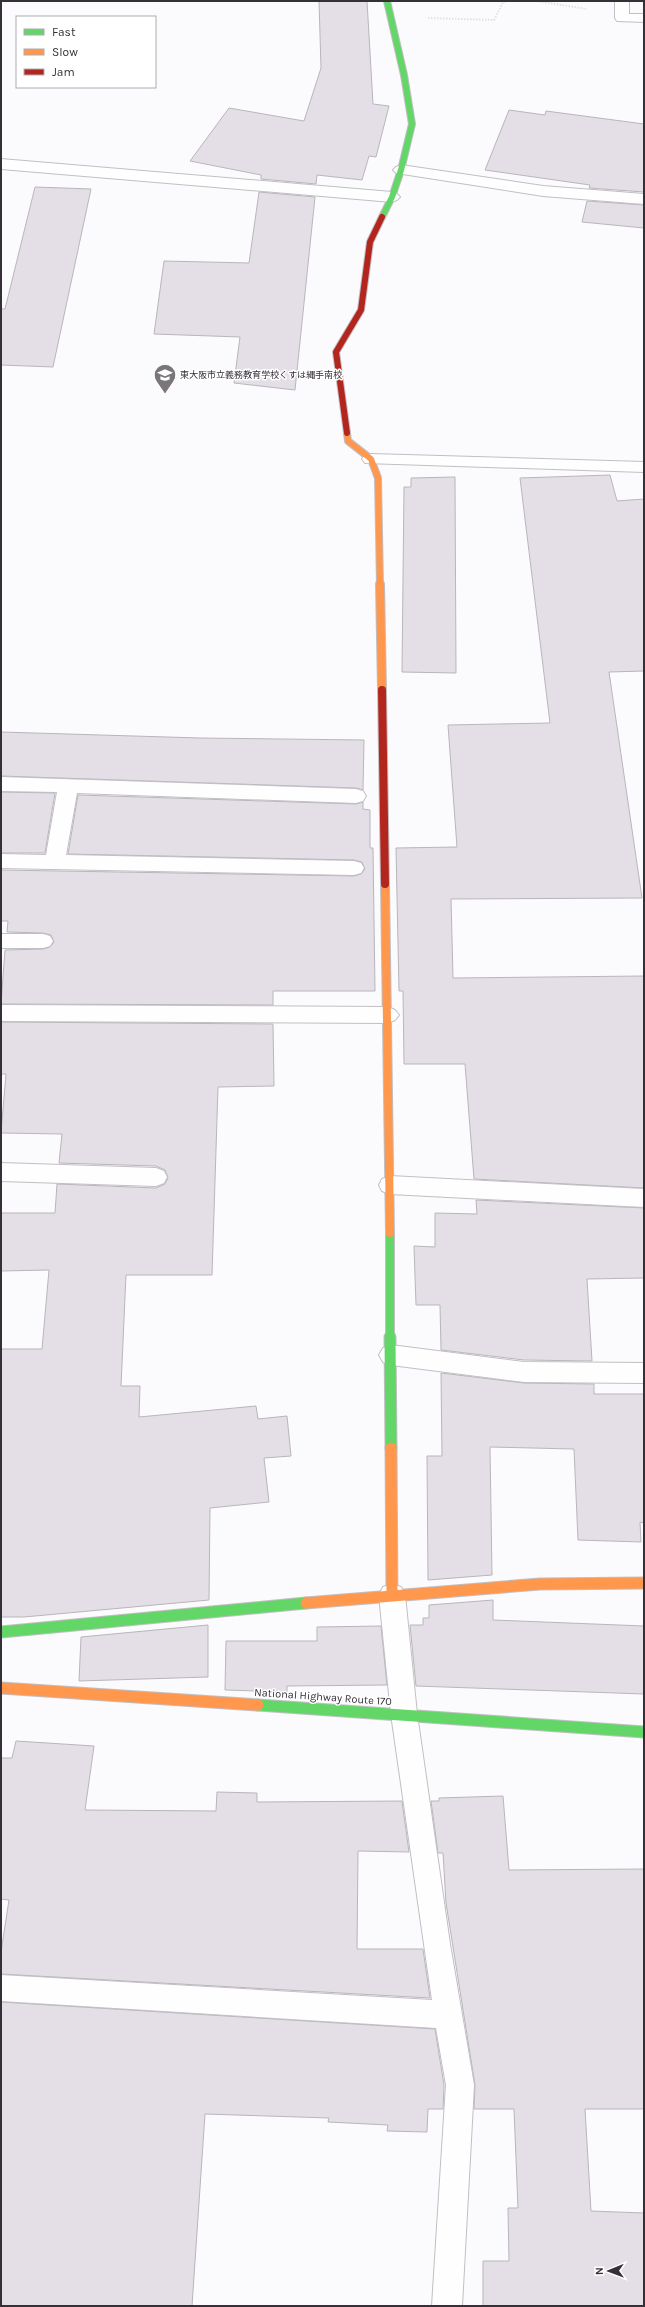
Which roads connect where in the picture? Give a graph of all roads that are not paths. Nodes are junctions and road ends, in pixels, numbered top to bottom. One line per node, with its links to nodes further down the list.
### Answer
1 (386, 1): 5 (main road)
2 (622, 1): 3 (street)
3 (644, 18)
4 (1, 164): 6 (street)
5 (401, 170): 6 (main road); 7 (street)
6 (392, 197): 8 (main road)
7 (644, 199)
8 (371, 459): 9 (street); 19 (main road)
9 (644, 467)
10 (1, 784): 11 (street)
11 (68, 786): 12 (street); 14 (street)
12 (356, 796)
13 (1, 861): 14 (street)
14 (55, 862): 15 (street)
15 (354, 868)
16 (1, 941): 17 (street)
17 (42, 941)
18 (1, 1013): 19 (street)
19 (388, 1015): 22 (main road)
20 (1, 1172): 21 (street)
21 (156, 1178)
22 (390, 1186): 23 (street); 24 (main road)
23 (644, 1198)
24 (391, 1355): 25 (street); 27 (main road)
25 (644, 1373)
26 (644, 1583): 27 (main road)
27 (392, 1595): 28 (main road); 30 (street)
28 (1, 1632)
29 (1, 1688): 30 (main road, National Highway Route 170)
30 (404, 1714): 31 (main road, National Highway Route 170); 33 (street)
31 (644, 1732)
32 (1, 1988): 33 (street)
33 (448, 2016): 34 (street)
34 (447, 2306)

